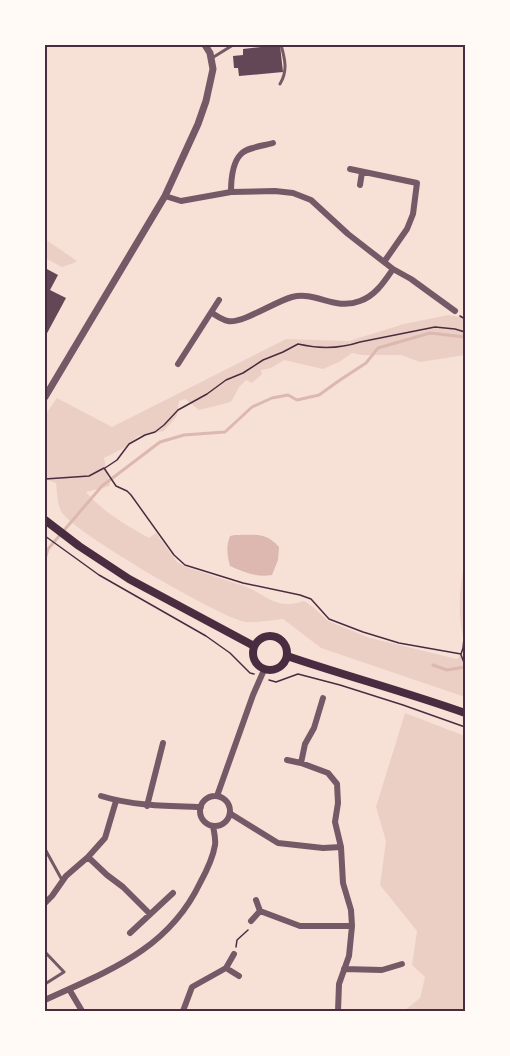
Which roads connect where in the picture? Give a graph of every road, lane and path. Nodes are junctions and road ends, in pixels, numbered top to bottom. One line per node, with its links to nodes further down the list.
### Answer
1 (205, 45): 4 (street)
2 (233, 45): 4 (lane)
3 (281, 45): 5 (lane)
4 (211, 58): 11 (street)
5 (280, 84)
6 (273, 143): 10 (street)
7 (350, 169): 8 (street)
8 (362, 172): 9 (street); 12 (street)
9 (360, 185)
10 (231, 192): 11 (street); 12 (street)
11 (165, 196): 19 (street)
12 (384, 262): 13 (street)
13 (393, 270): 15 (street); 16 (street)
14 (219, 300): 16 (street)
15 (454, 311)
16 (212, 313): 18 (street)
17 (465, 332): 20 (path)
18 (178, 363)
19 (45, 398)
20 (104, 468): 21 (path); 27 (path)
21 (45, 479)
22 (45, 520): 26 (main road)
23 (465, 557): 24 (path)
24 (465, 572)
25 (465, 629): 27 (path)
26 (254, 646): 28 (main road); 30 (main road)
27 (461, 654): 29 (path)
28 (286, 656): 30 (main road); 34 (main road)
29 (465, 665)
30 (264, 670): 39 (street)
31 (465, 676): 32 (path)
32 (465, 682)
33 (322, 698): 37 (street)
34 (465, 713)
35 (163, 743): 41 (street)
36 (287, 760): 37 (street)
37 (300, 763): 45 (street)
38 (101, 796): 40 (street)
39 (217, 796): 42 (street); 43 (street)
40 (116, 801): 41 (street); 47 (street)
41 (147, 806): 42 (street)
42 (201, 807): 44 (street)
43 (231, 814): 44 (street); 45 (street)
44 (213, 826): 64 (street)
45 (340, 847): 55 (street)
46 (45, 849): 48 (lane)
47 (88, 857): 48 (street); 53 (street)
48 (63, 881): 51 (street)
49 (173, 893): 53 (street)
50 (256, 900): 52 (street)
51 (45, 903)
52 (260, 911): 54 (street); 55 (street)
53 (150, 914): 56 (street)
54 (251, 921): 58 (path)
55 (352, 926): 61 (street)
56 (130, 933)
57 (45, 952): 63 (lane)
58 (234, 954): 60 (street)
59 (402, 964): 61 (street)
60 (226, 968): 62 (street); 67 (street)
61 (344, 969): 68 (street)
62 (239, 976)
63 (45, 984)
64 (69, 988): 65 (street); 66 (street)
65 (45, 999)
66 (82, 1011)
67 (183, 1011)
68 (338, 1011)

